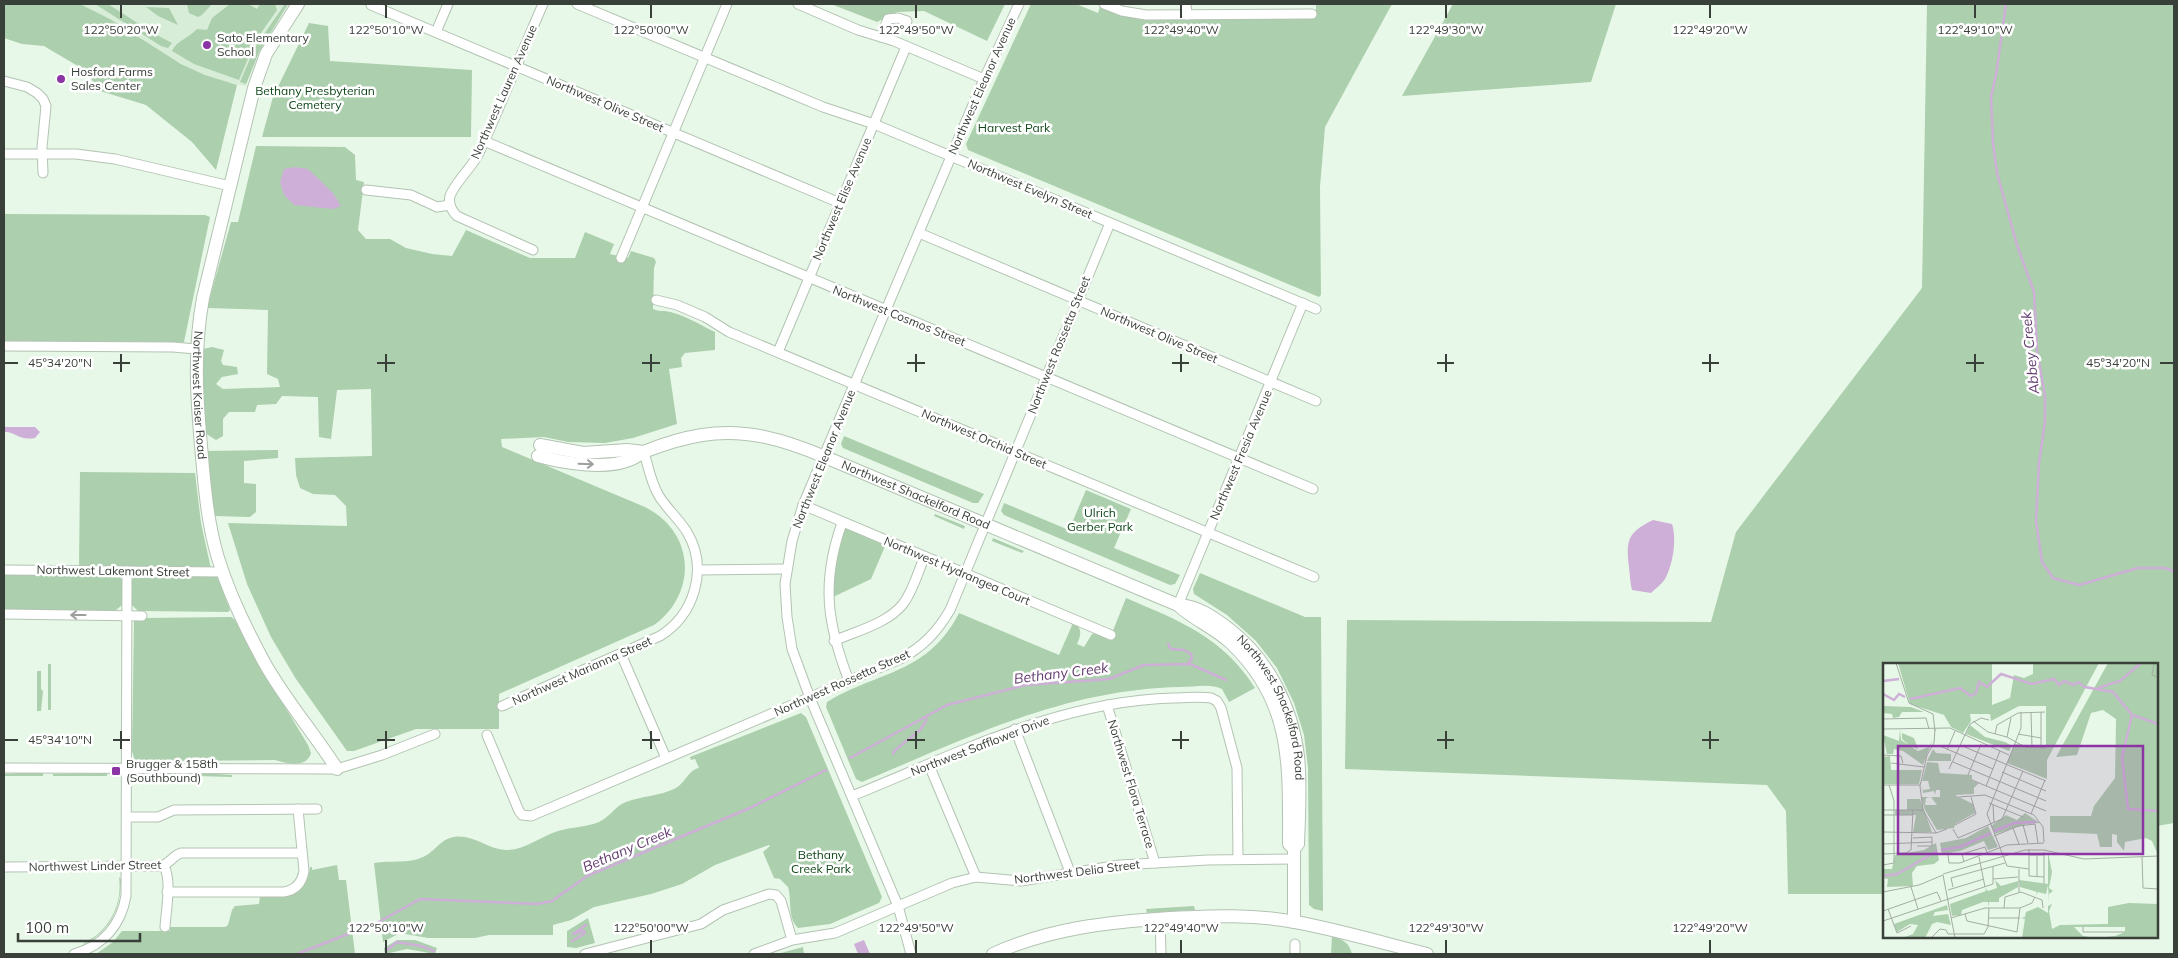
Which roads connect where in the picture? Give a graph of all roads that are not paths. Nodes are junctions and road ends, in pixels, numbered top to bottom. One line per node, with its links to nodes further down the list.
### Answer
1 (298, 4): 30 (street, Northwest Kaiser Road)
2 (448, 4): 16 (street)
3 (543, 4): 20 (street, Northwest Lauren Avenue)
4 (577, 4): 19 (street, Northwest Evelyn Street)
5 (726, 4): 19 (street)
6 (798, 4): 17 (street)
7 (1019, 4): 21 (street, Northwest Eleanor Avenue)
8 (1104, 4): 14 (street)
9 (1186, 4): 14 (street)
10 (1270, 4): 12 (street)
11 (370, 5): 16 (street, Northwest Olive Street)
12 (1270, 14): 13 (street); 14 (street)
13 (1312, 14)
14 (1187, 15)
15 (907, 21): 17 (street)
16 (436, 32): 20 (street, Northwest Olive Street)
17 (881, 37): 18 (street)
18 (906, 47): 21 (street); 23 (street, Northwest Elise Avenue)
19 (704, 57): 23 (street, Northwest Evelyn Street); 24 (street)
20 (516, 66): 24 (street, Northwest Olive Street); 25 (street, Northwest Lauren Avenue)
21 (984, 79): 28 (street, Northwest Eleanor Avenue)
22 (4, 81): 27 (street)
23 (874, 124): 28 (street, Northwest Evelyn Street); 32 (street, Northwest Elise Avenue)
24 (673, 132): 32 (street, Northwest Olive Street); 34 (street)
25 (484, 141): 33 (street, Northwest Lauren Avenue); 34 (street, Northwest Cosmos Street)
26 (4, 154): 27 (street)
27 (42, 154): 29 (street); 30 (street)
28 (951, 156): 35 (street, Northwest Evelyn Street); 36 (street, Northwest Eleanor Avenue)
29 (43, 173)
30 (230, 186): 46 (street, Northwest Kaiser Road)
31 (366, 190): 33 (street)
32 (840, 203): 39 (street, Northwest Elise Avenue)
33 (450, 205): 37 (street)
34 (642, 207): 38 (street); 39 (street, Northwest Cosmos Street)
35 (1110, 223): 41 (street, Northwest Rossetta Street); 42 (street, Northwest Evelyn Street)
36 (919, 233): 41 (street, Northwest Olive Street); 44 (street, Northwest Eleanor Avenue)
37 (533, 250)
38 (620, 258)
39 (809, 278): 44 (street, Northwest Cosmos Street); 47 (street, Northwest Elise Avenue)
40 (656, 300): 47 (street, Northwest Orchid Street)
41 (1077, 301): 48 (street, Northwest Rossetta Street); 49 (street, Northwest Olive Street)
42 (1303, 303): 43 (street, Northwest Evelyn Street); 49 (street, Northwest Fresia Avenue)
43 (1316, 309)
44 (886, 310): 48 (street, Northwest Cosmos Street); 50 (street, Northwest Eleanor Avenue)
45 (4, 346): 46 (street)
46 (196, 349): 67 (street, Northwest Kaiser Road)
47 (778, 352): 50 (street, Northwest Orchid Street)
48 (1046, 377): 54 (street, Northwest Rossetta Street); 56 (street, Northwest Cosmos Street)
49 (1271, 382): 51 (street, Northwest Olive Street); 56 (street, Northwest Fresia Avenue)
50 (855, 384): 54 (street, Northwest Orchid Street); 55 (street, Northwest Eleanor Avenue)
51 (1316, 401)
52 (539, 451): 53 (street, Northwest Shackelford Road)
53 (644, 452): 55 (street, Northwest Shackelford Road); 65 (street, Northwest Marianna Street)
54 (1015, 452): 60 (street, Northwest Rossetta Street); 61 (street, Northwest Orchid Street)
55 (825, 457): 58 (street, Northwest Eleanor Avenue); 60 (street, Northwest Shackelford Road)
56 (1240, 458): 57 (street, Northwest Cosmos Street); 61 (street, Northwest Fresia Avenue)
57 (1313, 489)
58 (803, 505): 59 (street, Northwest Hydrangea Court); 63 (street, Northwest Eleanor Avenue)
59 (842, 523): 62 (street, Northwest Hydrangea Court); 75 (street)
60 (984, 525): 68 (street, Northwest Rossetta Street); 70 (street, Northwest Shackelford Road)
61 (1209, 533): 69 (street, Northwest Orchid Street); 70 (street, Northwest Fresia Avenue)
62 (924, 558): 68 (street, Northwest Hydrangea Court); 75 (street)
63 (787, 569): 65 (street); 78 (street, Northwest Eleanor Avenue)
64 (4, 570): 66 (street, Northwest Lakemont Street)
65 (698, 570): 76 (street, Northwest Marianna Street)
66 (127, 572): 67 (street, Northwest Lakemont Street); 72 (street)
67 (222, 572): 88 (street, Northwest Kaiser Road)
68 (964, 574): 74 (street, Northwest Hydrangea Court); 77 (street, Northwest Rossetta Street)
69 (1314, 577)
70 (1178, 605): 94 (street, Northwest Shackelford Road)
71 (4, 614): 72 (street, one-way to 71)
72 (127, 615): 73 (street); 87 (street)
73 (142, 616)
74 (1111, 635)
75 (834, 640): 77 (street)
76 (621, 654): 80 (street, Northwest Marianna Street); 84 (street)
77 (849, 681): 78 (street, Northwest Rossetta Street)
78 (810, 698): 84 (street, Northwest Rossetta Street); 89 (street, Northwest Eleanor Avenue)
79 (1107, 705): 81 (street, Northwest Safflower Drive); 95 (street, Northwest Safflower Drive); 96 (street, Northwest Flora Terrace)
80 (502, 706)
81 (1015, 729): 85 (street, Northwest Safflower Drive); 100 (street)
82 (436, 734): 88 (street)
83 (487, 735): 84 (street, Northwest Rossetta Street)
84 (666, 758)
85 (929, 765): 89 (street, Northwest Safflower Drive); 101 (street)
86 (4, 768): 87 (street)
87 (127, 768): 88 (street); 92 (street)
88 (337, 769)
89 (852, 796): 103 (street, Northwest Eleanor Avenue)
90 (298, 809): 91 (street); 92 (street); 93 (street)
91 (317, 809)
92 (127, 818): 99 (street)
93 (302, 853): 97 (street, Northwest Linder Street); 102 (street)
94 (1294, 854): 95 (street, Northwest Delia Street); 105 (street, Northwest Shackelford Road)
95 (1238, 859): 96 (street, Northwest Delia Street)
96 (1155, 862): 100 (street, Northwest Delia Street)
97 (164, 866): 99 (street, Northwest Linder Street); 102 (street)
98 (4, 868): 99 (street, Northwest Linder Street)
99 (127, 868): 109 (street)
100 (1070, 872): 101 (street, Northwest Delia Street)
101 (976, 877): 103 (street, Northwest Delia Street)
102 (168, 892): 106 (street)
103 (898, 906): 107 (street, Northwest Delia Street); 112 (street, Northwest Eleanor Avenue)
104 (1160, 919): 105 (street); 113 (street); 114 (street)
105 (1294, 922): 116 (street)
106 (165, 927)
107 (792, 940): 110 (street); 111 (street, Northwest Delia Street)
108 (1295, 944): 115 (street)
109 (74, 954)
110 (585, 954)
111 (754, 954)
112 (910, 954)
113 (994, 954)
114 (1160, 954)
115 (1295, 954)
116 (1427, 954)

